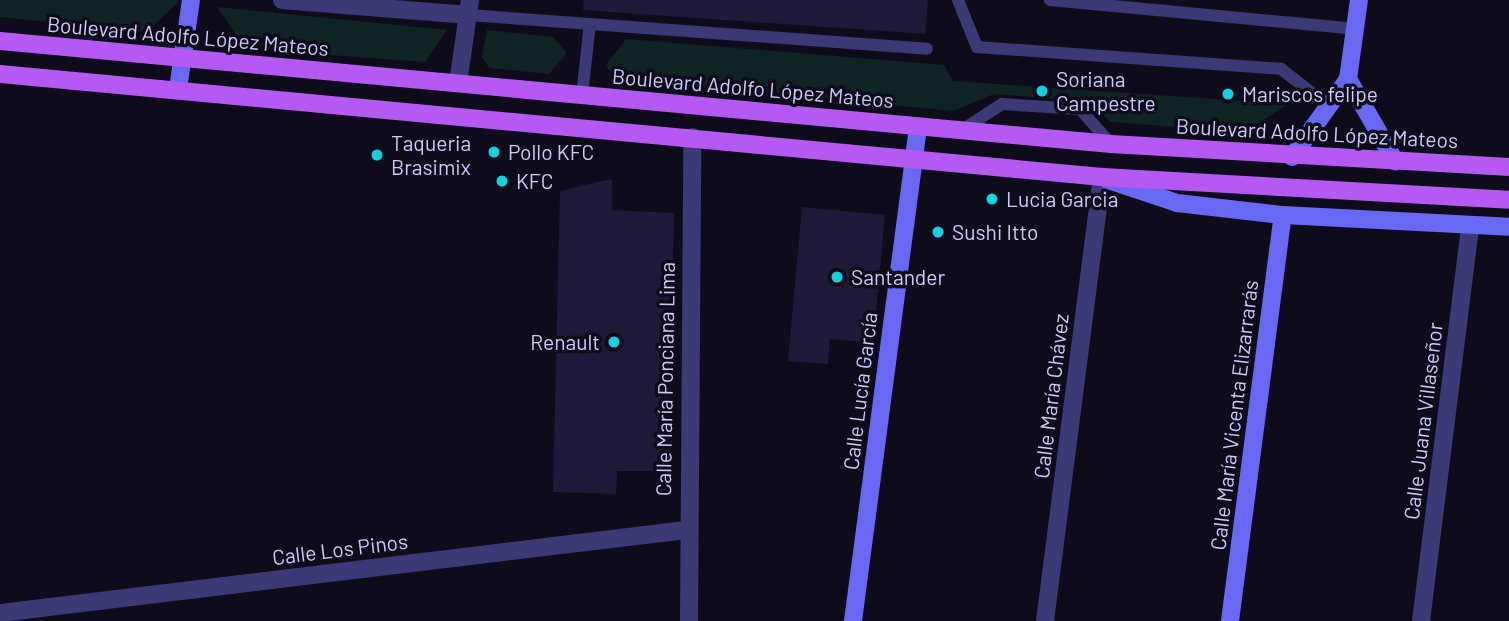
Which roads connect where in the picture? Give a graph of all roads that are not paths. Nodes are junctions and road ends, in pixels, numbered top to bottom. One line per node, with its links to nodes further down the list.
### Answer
1 (191, 0): 11 (street)
2 (282, 0): 6 (street)
3 (958, 0): 17 (lane)
4 (1050, 0): 8 (lane)
5 (1359, 0): 8 (street)
6 (469, 8): 7 (lane); 14 (street)
7 (590, 24): 10 (lane); 16 (lane)
8 (1355, 29): 13 (street)
9 (0, 41): 11 (main road, Boulevard Adolfo López Mateos)
10 (927, 49)
11 (183, 58): 14 (main road, Boulevard Adolfo López Mateos); 15 (street)
12 (0, 74): 15 (main road)
13 (1349, 79): 17 (street); 24 (street)
14 (458, 83): 16 (main road, Boulevard Adolfo López Mateos)
15 (178, 89): 20 (main road)
16 (582, 95): 18 (main road, Boulevard Adolfo López Mateos)
17 (1329, 106): 22 (street)
18 (918, 126): 19 (main road, Boulevard Adolfo López Mateos); 23 (street, Calle Lucía García)
19 (962, 130): 21 (main road, Boulevard Adolfo López Mateos); 21 (lane)
20 (692, 137): 23 (main road); 31 (street, Calle María Ponciana Lima)
21 (1111, 144): 22 (main road, Boulevard Adolfo López Mateos)
22 (1292, 157): 24 (main road, Boulevard Adolfo López Mateos)
23 (913, 158): 26 (main road); 34 (street, Calle Lucía García)
24 (1395, 161): 25 (main road, Boulevard Adolfo López Mateos)
25 (1507, 167)
26 (1102, 177): 27 (main road); 28 (street); 35 (street, Calle María Chávez)
27 (1509, 200)
28 (1283, 215): 29 (street); 36 (street, Calle María Vicenta Elizarrarás)
29 (1470, 226): 30 (street); 37 (street, Calle Juana Villaseñor)
30 (1509, 227)
31 (686, 530): 32 (street, Calle Los Pinos); 33 (street, Calle María Ponciana Lima)
32 (0, 613)
33 (689, 621)
34 (853, 621)
35 (1045, 621)
36 (1230, 621)
37 (1421, 621)

